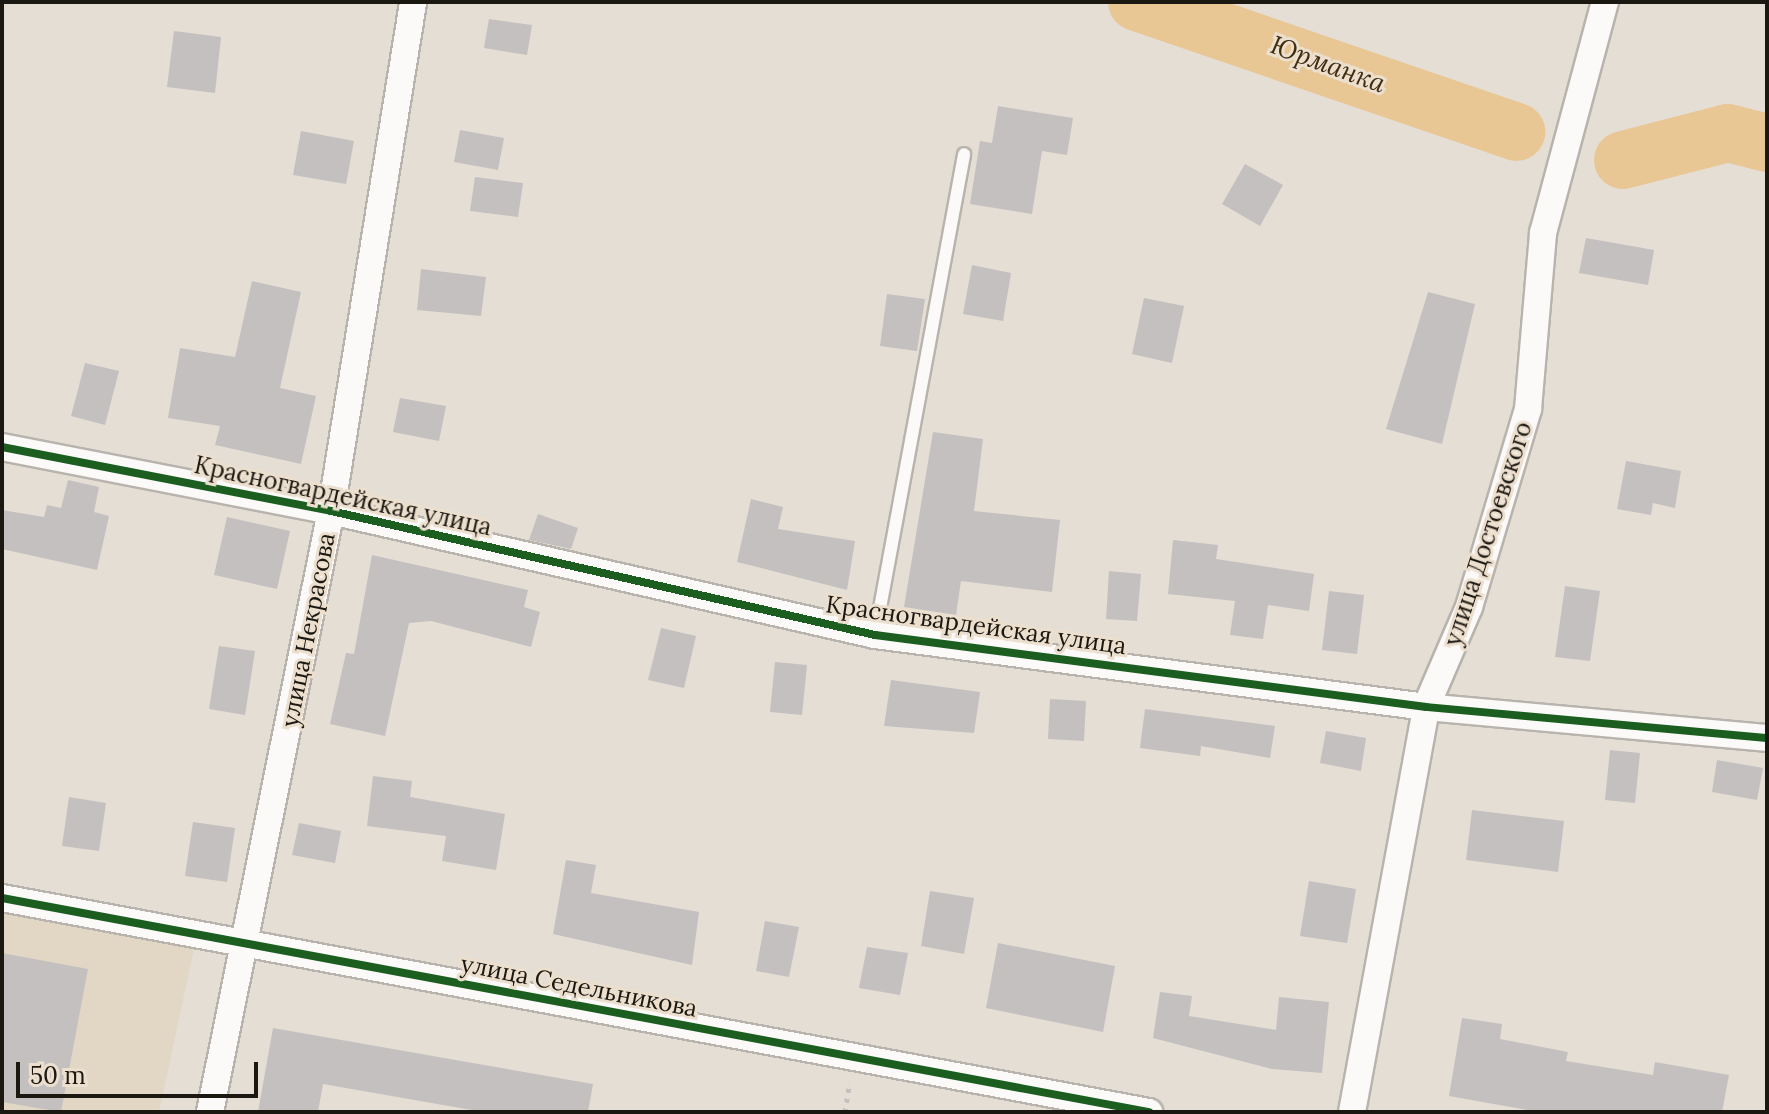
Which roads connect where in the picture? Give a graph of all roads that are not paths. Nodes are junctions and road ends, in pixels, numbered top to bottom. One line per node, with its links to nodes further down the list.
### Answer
1 (413, 2): 5 (street, улица Некрасова)
2 (1605, 2): 7 (street, улица Достоевского)
3 (964, 154): 6 (lane)
4 (2, 447): 5 (street, Красногвардейская улица)
5 (331, 511): 6 (street, Красногвардейская улица); 10 (street, улица Некрасова)
6 (875, 635): 7 (street, Красногвардейская улица)
7 (1426, 707): 8 (street, Красногвардейская улица); 13 (street, улица Достоевского)
8 (1767, 738)
9 (2, 898): 10 (street, улица Седельникова)
10 (247, 943): 11 (street, улица Некрасова); 12 (street, улица Седельникова)
11 (210, 1112)
12 (1149, 1112)
13 (1352, 1112)

